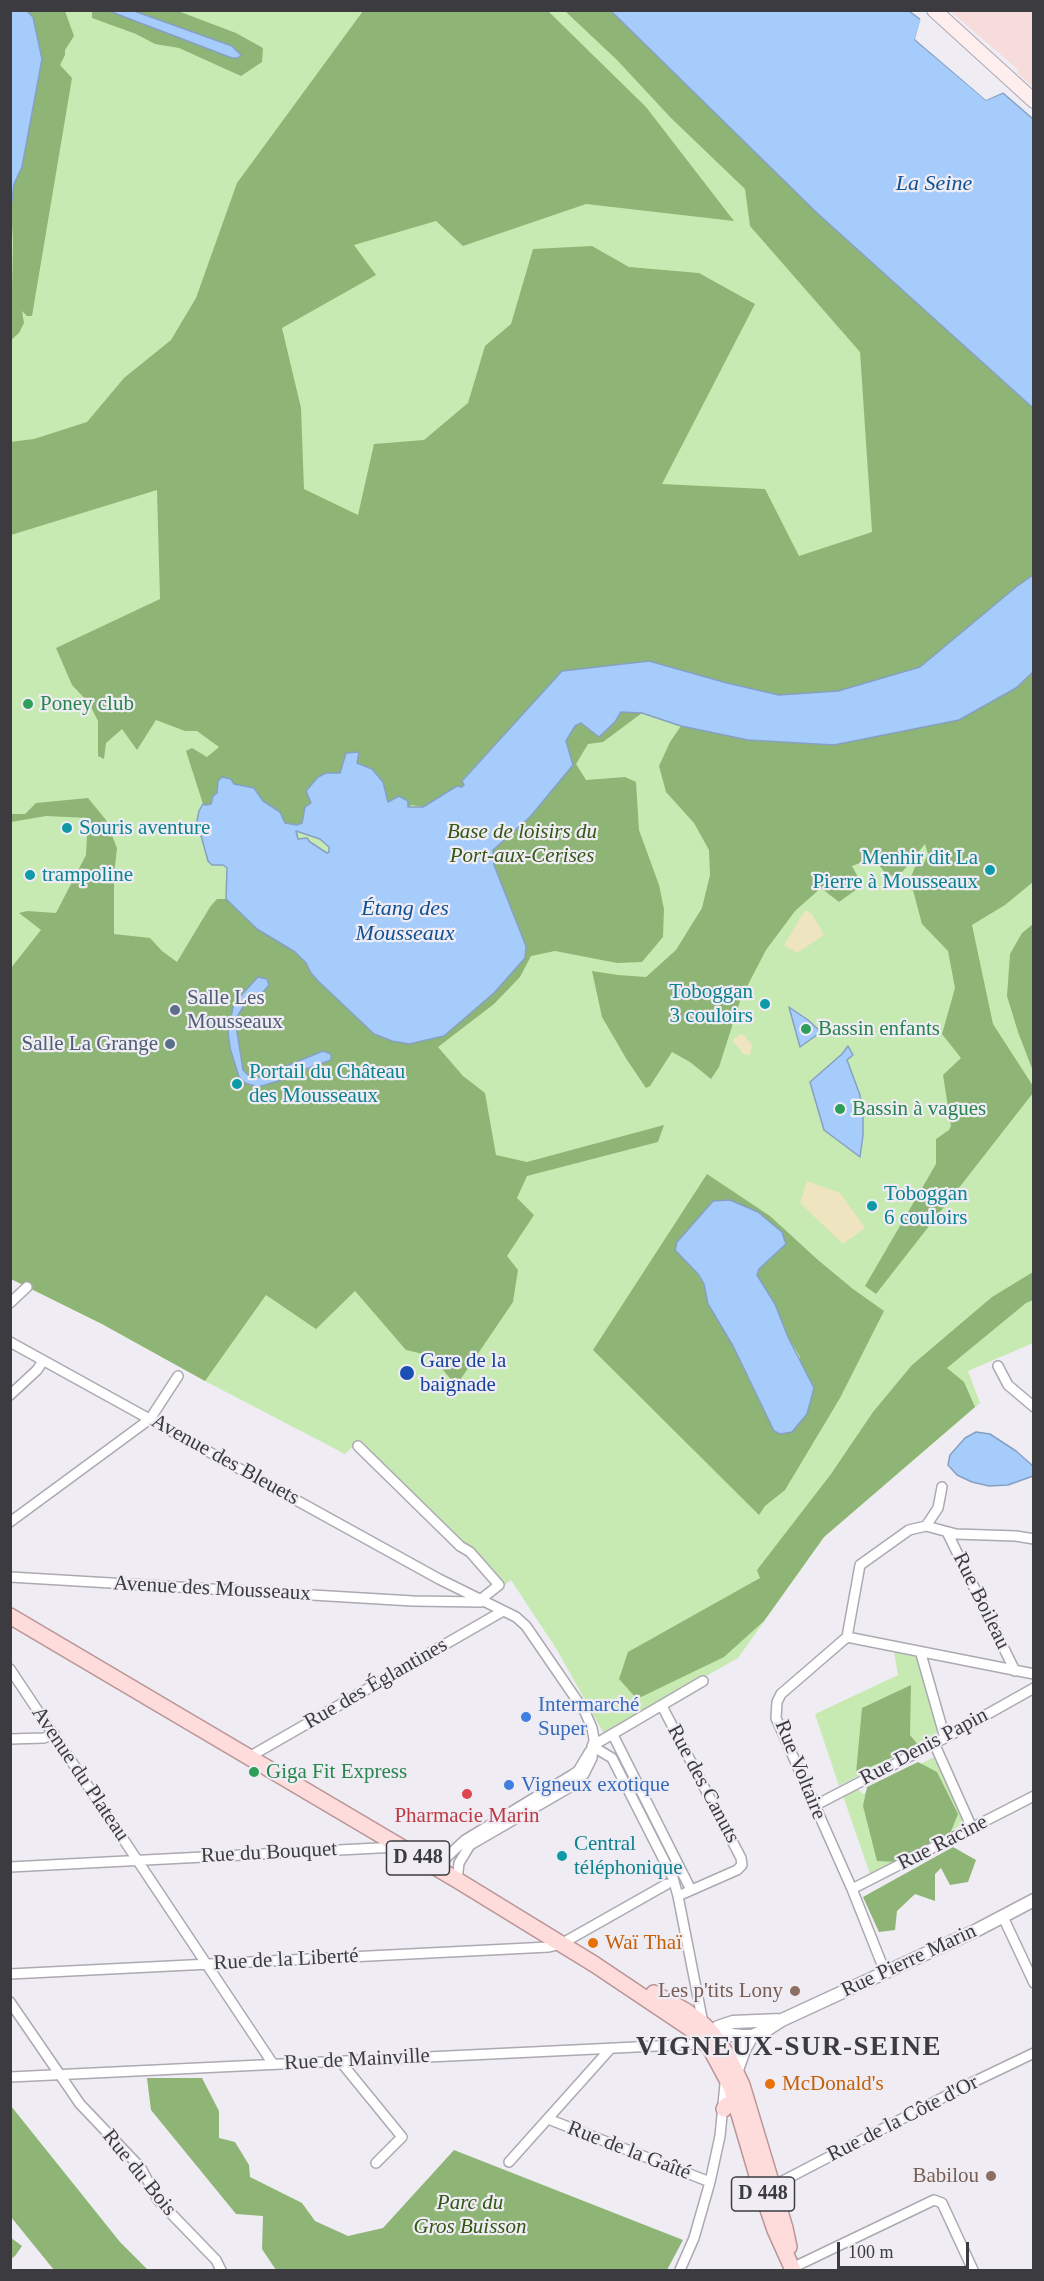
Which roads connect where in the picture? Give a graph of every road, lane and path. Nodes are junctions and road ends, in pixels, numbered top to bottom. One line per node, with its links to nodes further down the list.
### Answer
1 (934, 10): 2 (main road)
2 (1034, 101)
3 (27, 1287): 4 (street)
4 (10, 1303)
5 (10, 1342): 6 (street, Avenue des Bleuets)
6 (43, 1361): 9 (street); 11 (street, Avenue des Bleuets)
7 (998, 1366): 10 (street)
8 (178, 1376): 11 (street)
9 (10, 1395)
10 (1031, 1402)
11 (150, 1419): 14 (street); 19 (street, Avenue des Bleuets)
12 (358, 1446): 19 (street)
13 (942, 1487): 15 (street)
14 (10, 1522)
15 (926, 1526): 16 (street); 22 (street)
16 (947, 1532): 17 (street); 25 (street, Rue Boileau)
17 (1034, 1539)
18 (10, 1577): 19 (street, Avenue des Mousseaux)
19 (482, 1601): 20 (street, Avenue des Bleuets)
20 (503, 1611): 35 (street, Avenue des Bleuets); 36 (street, Rue des Églantines)
21 (10, 1616): 36 (main road, D 448)
22 (846, 1637): 23 (street); 38 (street, Rue Voltaire)
23 (921, 1654): 25 (street); 32 (street)
24 (10, 1669): 30 (street, Avenue du Plateau)
25 (1016, 1671): 26 (street)
26 (1034, 1674)
27 (703, 1681): 29 (street, Rue des Canuts)
28 (1034, 1688): 32 (street, Rue Denis Papin)
29 (662, 1706): 31 (street, Rue des Canuts); 47 (street, Rue des Canuts)
30 (54, 1734): 33 (street); 41 (street, Avenue du Plateau)
31 (613, 1735): 35 (street, Rue des Canuts); 47 (street)
32 (945, 1738): 34 (street, Rue Denis Papin)
33 (10, 1739)
34 (934, 1743): 38 (street, Rue Denis Papin); 39 (street)
35 (592, 1746): 43 (street); 44 (street); 48 (street)
36 (245, 1754): 40 (main road, D 448)
37 (1034, 1796): 39 (street, Rue Racine)
38 (814, 1806): 46 (street, Rue Voltaire)
39 (972, 1828): 46 (street, Rue Racine)
40 (400, 1847): 41 (street, Rue du Bouquet); 43 (main road, D 448)
41 (139, 1861): 42 (street, Rue du Bouquet); 52 (street, Avenue du Plateau)
42 (10, 1867)
43 (435, 1868): 44 (main road, D 448)
44 (457, 1880): 51 (main road, D 448)
45 (667, 1884): 51 (street)
46 (852, 1889): 54 (street, Rue Voltaire)
47 (691, 1890): 48 (street, Rue des Canuts)
48 (678, 1896): 59 (street)
49 (1034, 1900): 50 (street, Rue Pierre Marin)
50 (1003, 1917): 54 (street, Rue Pierre Marin); 56 (street)
51 (561, 1944): 52 (street, Rue de la Liberté); 53 (main road, D 448)
52 (208, 1964): 55 (street, Rue de la Liberté); 64 (street, Avenue du Plateau)
53 (594, 1964): 59 (main road, D 448); 59 (main road, D 448)
54 (885, 1972): 58 (street, Rue Pierre Marin)
55 (10, 1974)
56 (1034, 1983)
57 (10, 2002): 65 (street, Rue du Bois)
58 (782, 2020): 59 (street, Rue Pierre Marin); 60 (street, Rue Pierre Marin)
59 (707, 2034): 60 (street, Rue Pierre Marin); 61 (street, Rue de Mainville); 66 (main road, D 448)
60 (752, 2036): 66 (street)
61 (611, 2048): 63 (street, Rue de Mainville); 69 (street)
62 (1034, 2053): 74 (street, Rue de la Côte d'Or)
63 (340, 2061): 64 (street, Rue de Mainville); 72 (street)
64 (273, 2064): 65 (street, Rue de Mainville)
65 (60, 2073): 67 (street, Rue de Mainville); 76 (street, Rue du Bois)
66 (730, 2074): 68 (main road, D 448)
67 (10, 2077)
68 (738, 2106): 70 (street); 70 (street); 74 (main road, D 448); 75 (main road, D 448)
69 (548, 2119): 71 (street); 73 (street, Rue de la Gaîté)
70 (720, 2136): 73 (street)
71 (508, 2162)
72 (376, 2163)
73 (710, 2182): 77 (street)
74 (773, 2186): 75 (main road, D 448)
75 (793, 2269): 78 (street)
76 (221, 2271)
77 (680, 2271)
78 (973, 2271)

